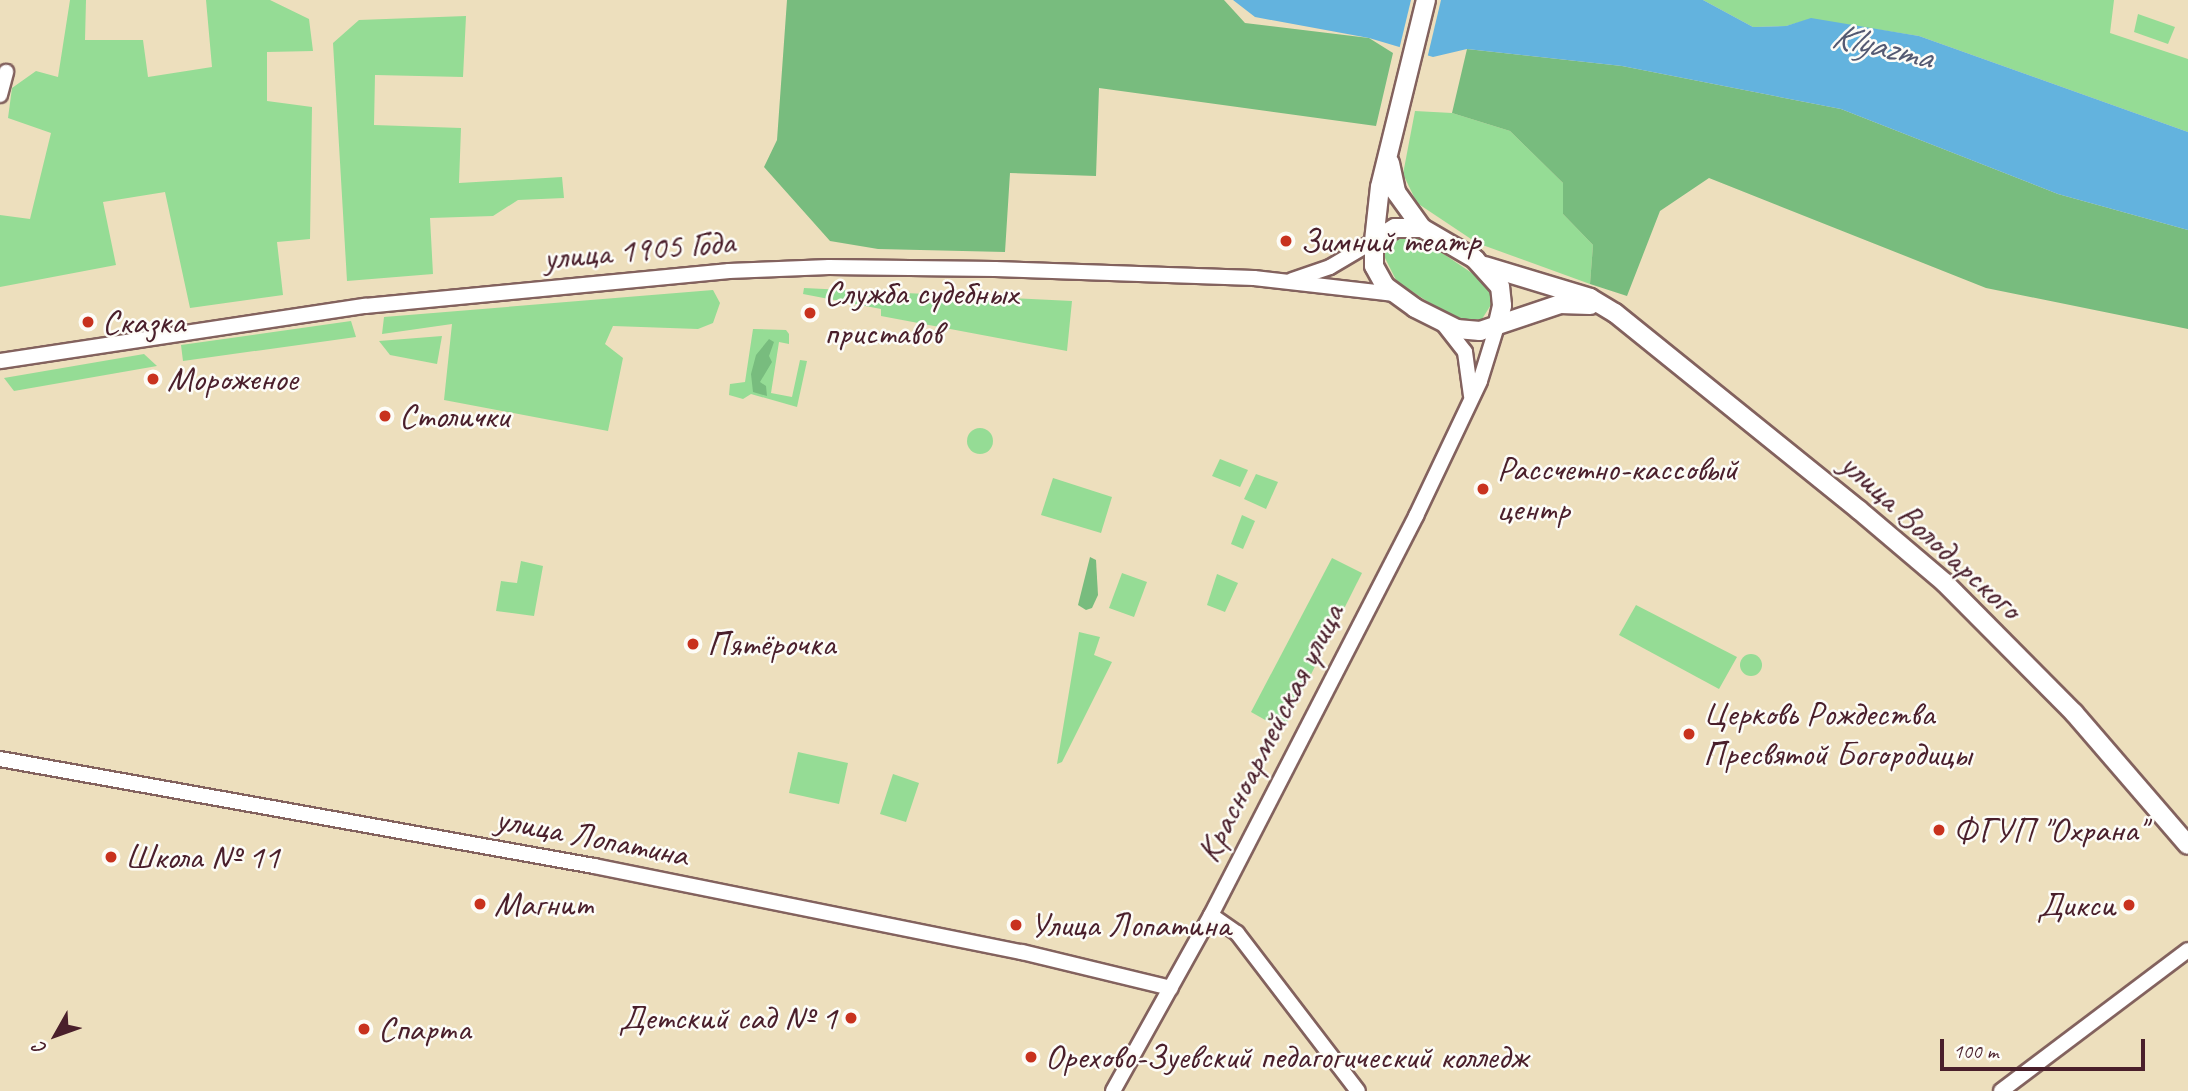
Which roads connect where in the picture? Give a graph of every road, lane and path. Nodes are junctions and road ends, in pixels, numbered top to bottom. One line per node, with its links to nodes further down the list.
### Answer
1 (1426, 0): 4 (main road)
2 (6, 72): 3 (street)
3 (0, 95)
4 (1389, 160): 5 (main road); 6 (main road)
5 (1422, 228): 6 (main road); 7 (main road)
6 (1374, 241): 8 (street); 9 (main road)
7 (1485, 266): 10 (main road, улица Володарского); 11 (main road)
8 (1288, 281): 9 (street); 13 (street, улица 1905 Года)
9 (1394, 294): 12 (main road)
10 (1601, 306): 11 (main road); 16 (main road, улица Володарского)
11 (1498, 323): 12 (main road); 14 (street, Красноармейская улица)
12 (1444, 325): 14 (street)
13 (0, 361)
14 (1471, 398): 17 (street, Красноармейская улица)
15 (0, 759): 19 (street, улица Лопатина)
16 (2188, 845)
17 (1211, 915): 19 (street, Красноармейская улица); 21 (street)
18 (2188, 950): 22 (street)
19 (1171, 988): 20 (street, Красноармейская улица)
20 (1113, 1091)
21 (1358, 1091)
22 (2001, 1091)

